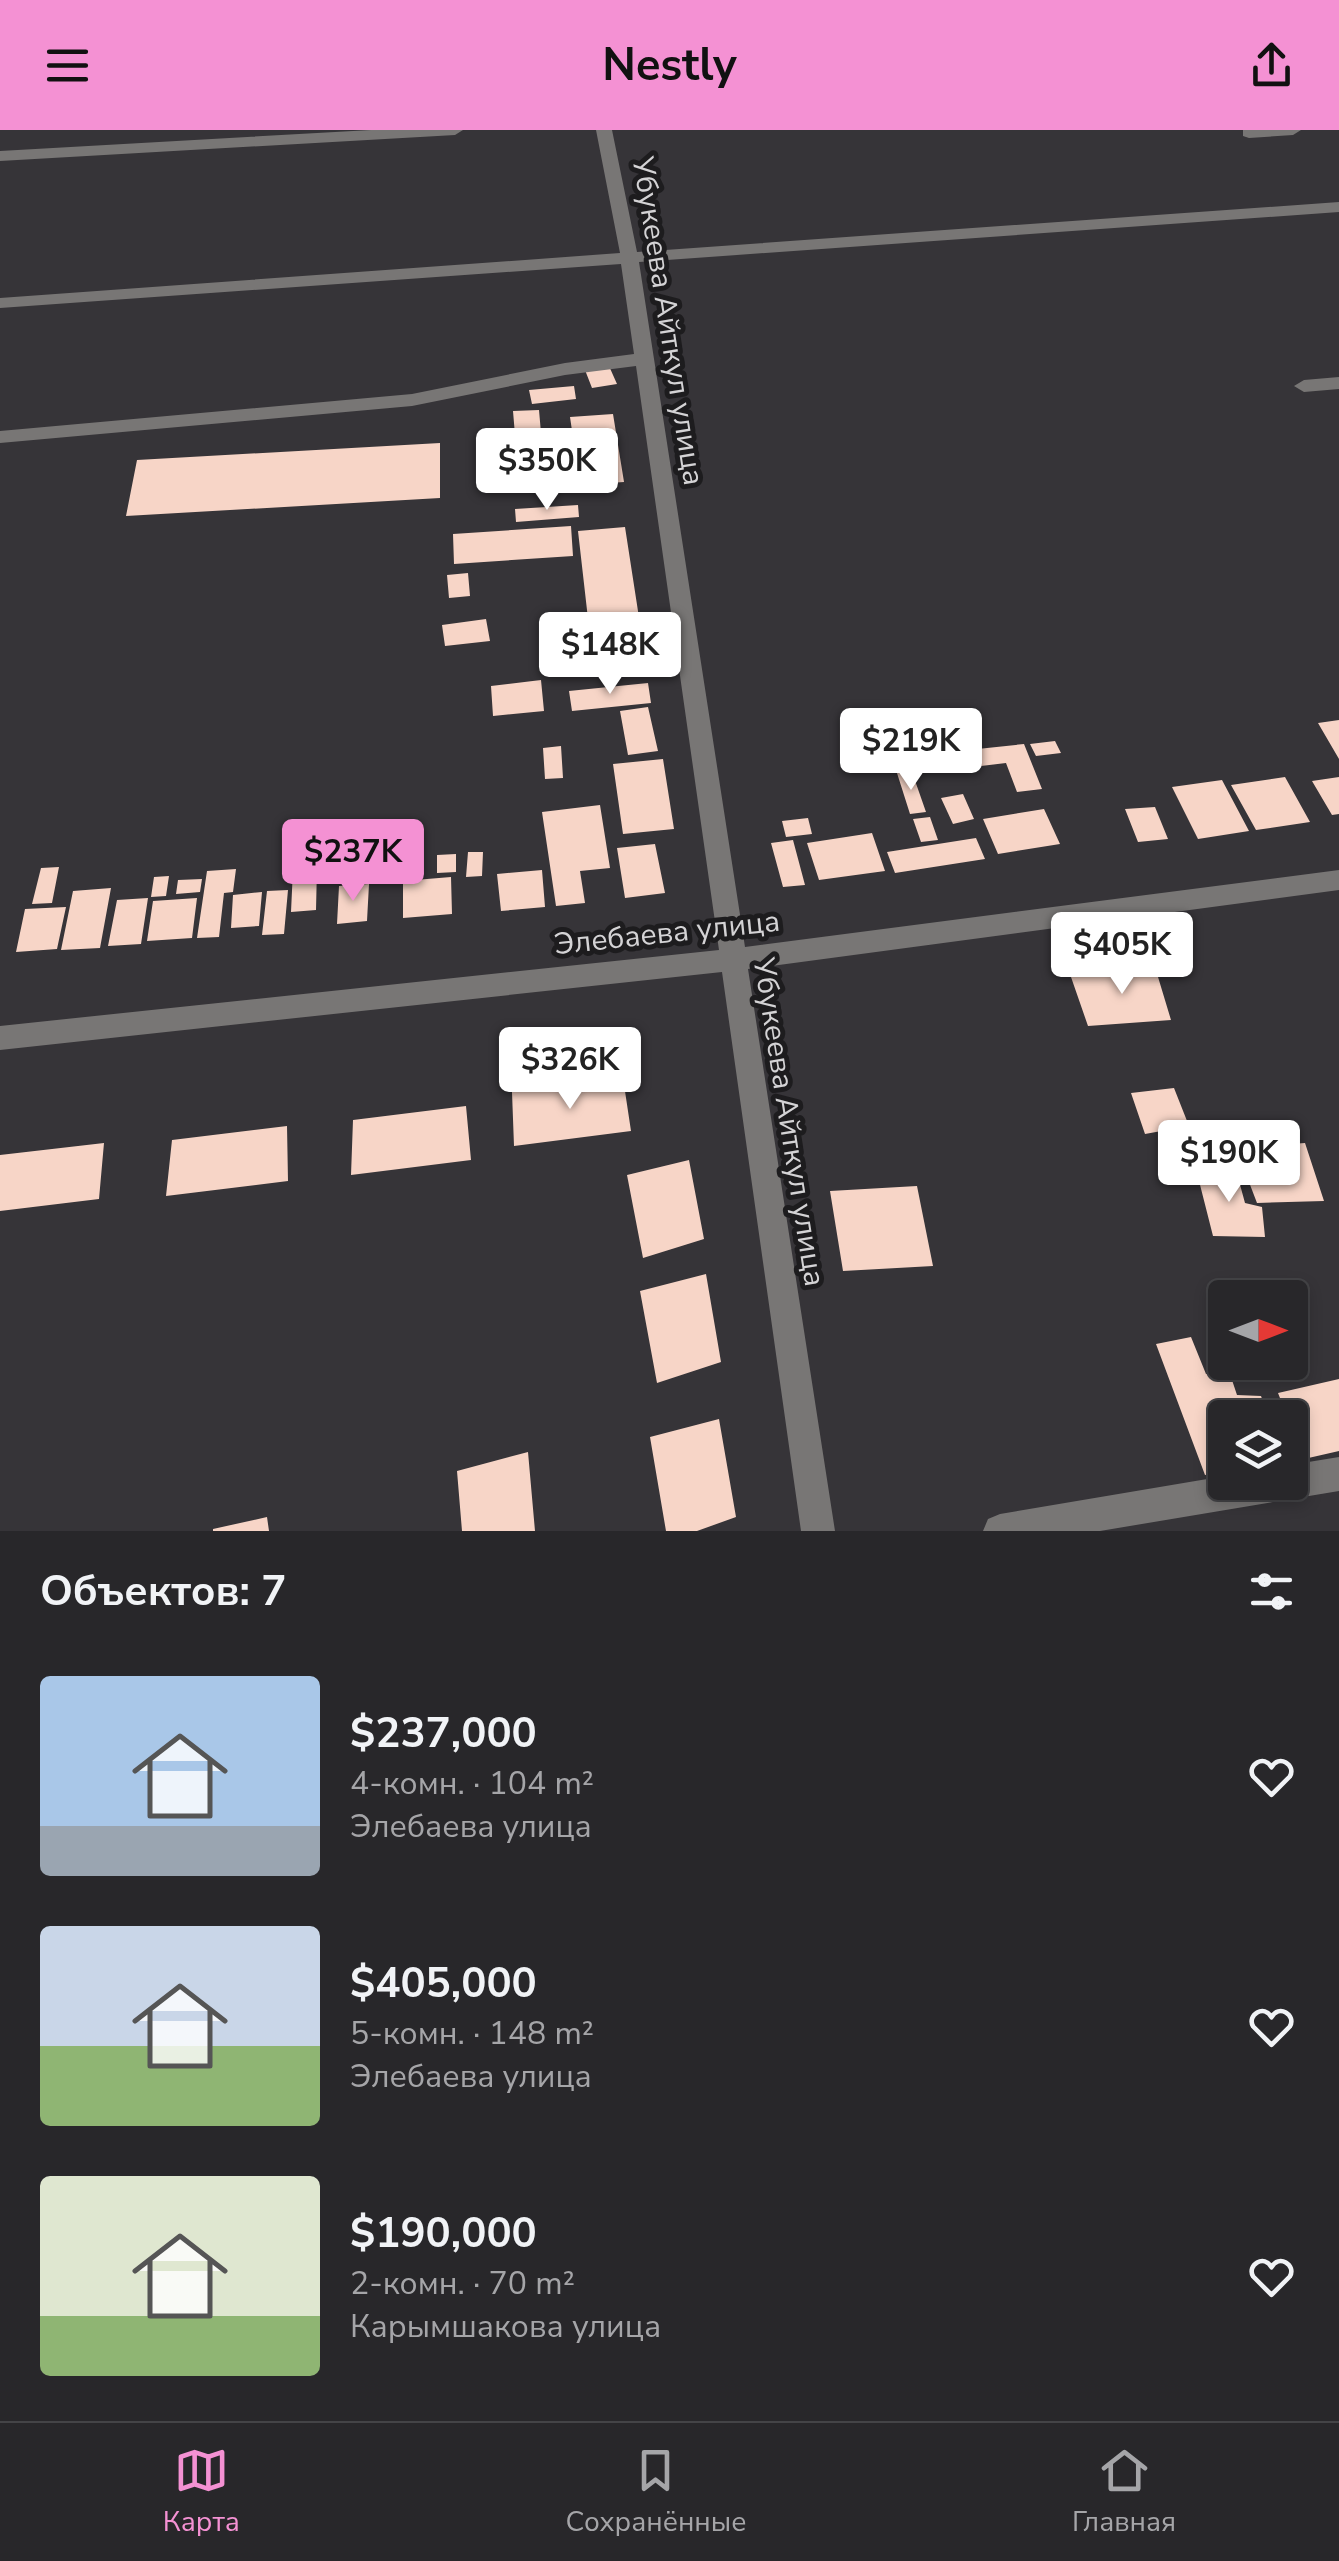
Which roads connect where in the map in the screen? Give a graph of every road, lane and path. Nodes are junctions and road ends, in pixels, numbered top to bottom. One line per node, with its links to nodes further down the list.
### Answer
1 (456, 130): 5 (street)
2 (604, 130): 7 (street, Убукеева Айткул улица)
3 (1293, 130): 4 (street)
4 (1250, 133)
5 (0, 156)
6 (1339, 207): 7 (street)
7 (629, 257): 8 (street); 9 (street, Убукеева Айткул улица)
8 (0, 303)
9 (643, 358): 12 (street); 14 (street, Убукеева Айткул улица)
10 (1339, 383): 11 (street)
11 (1304, 386)
12 (0, 438)
13 (1339, 880): 14 (street, Элебаева улица)
14 (731, 960): 15 (street, Элебаева улица); 19 (street, Убукеева Айткул улица)
15 (0, 1038)
16 (1339, 1474): 17 (street)
17 (1308, 1479)
18 (1208, 1496): 20 (street)
19 (818, 1531)
20 (1000, 1531)

